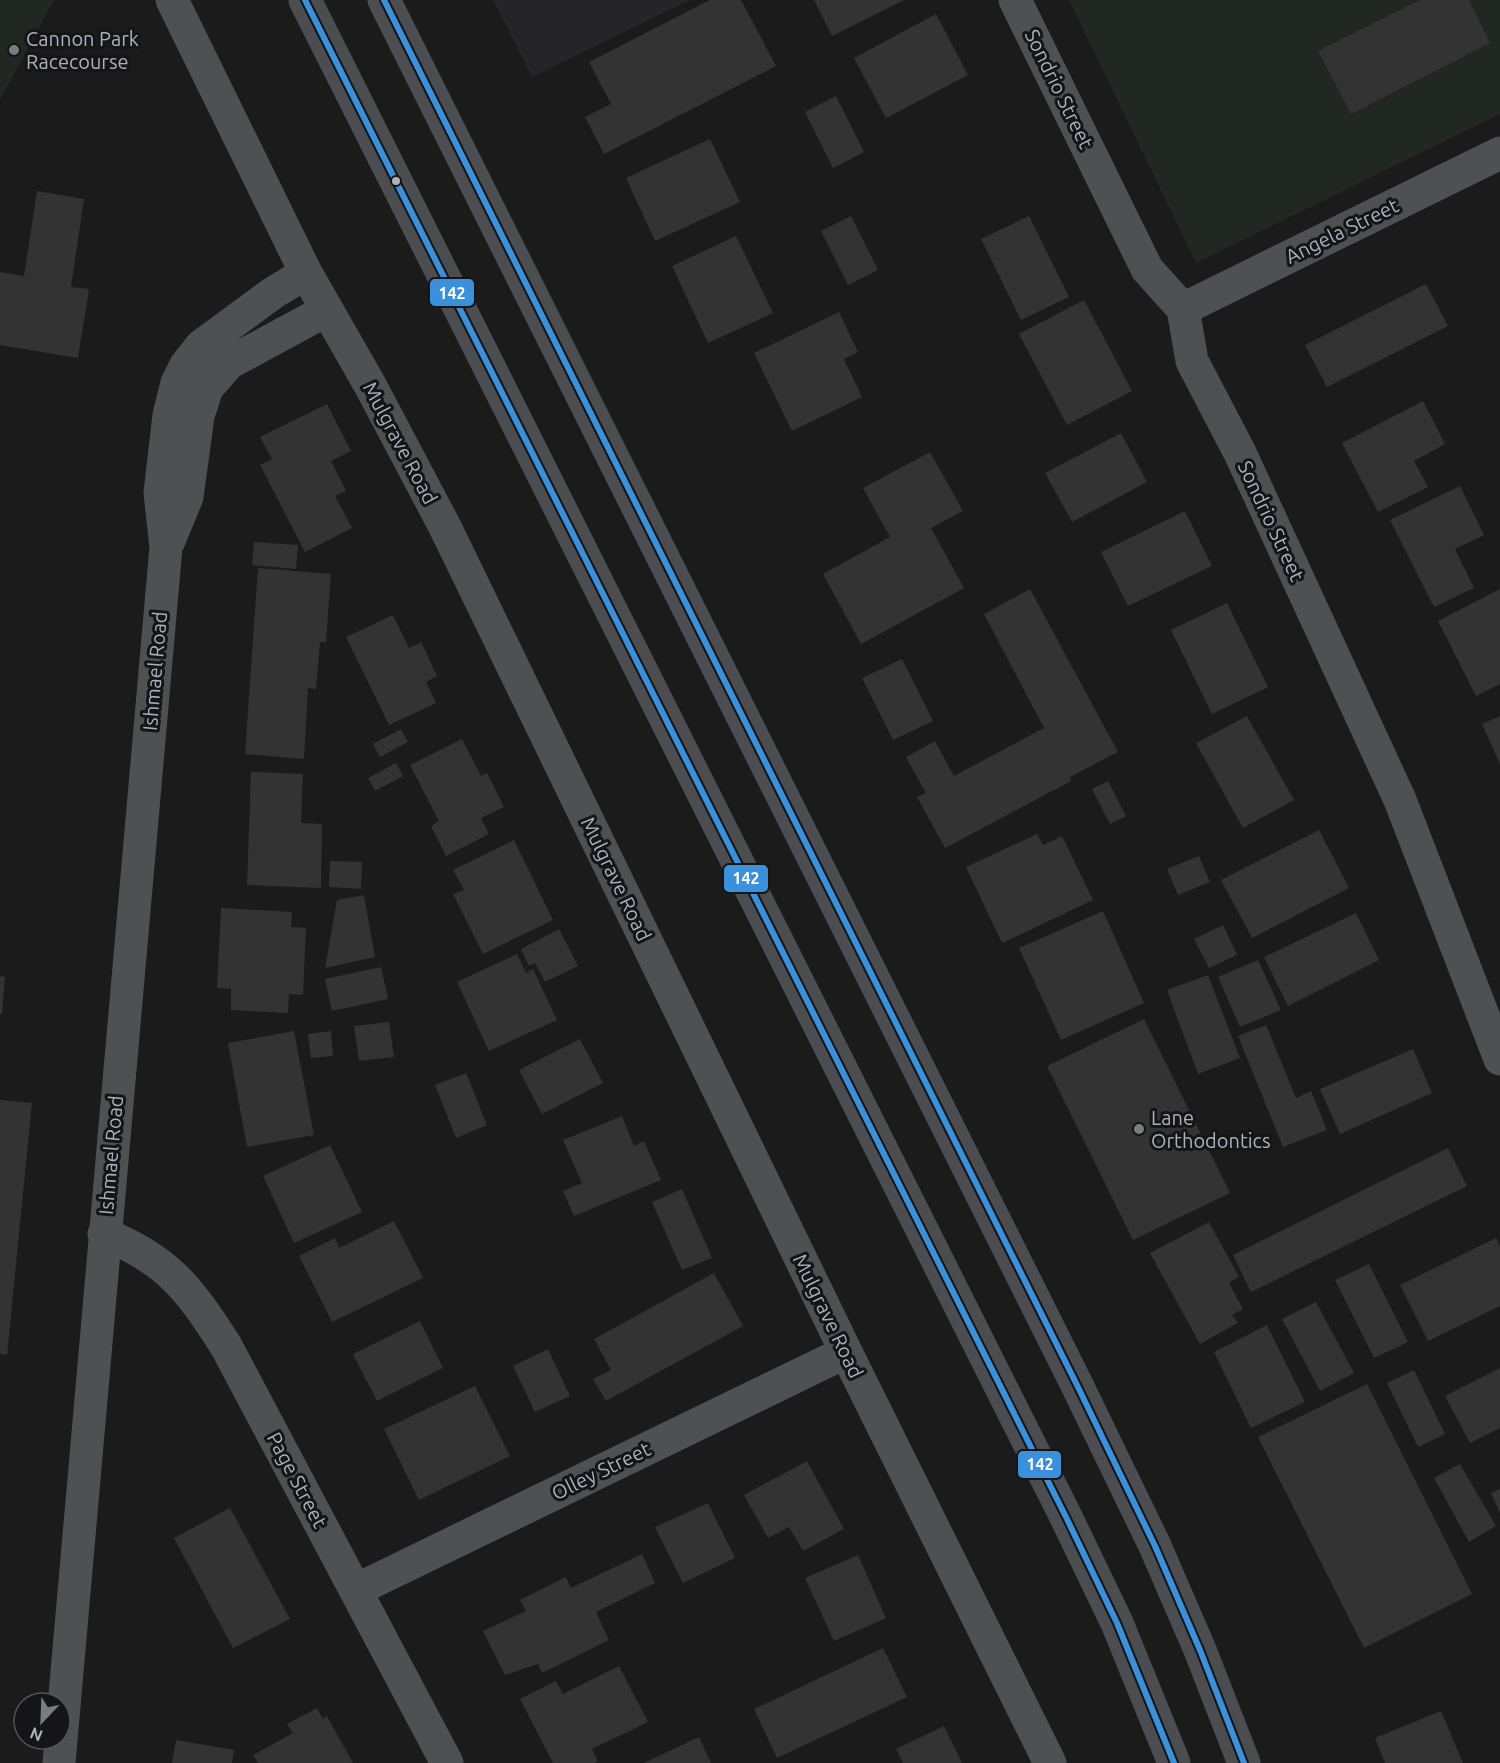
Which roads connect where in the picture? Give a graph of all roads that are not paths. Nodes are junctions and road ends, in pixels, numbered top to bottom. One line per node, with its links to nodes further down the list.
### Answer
1 (172, 0): 6 (street, Mulgrave Road)
2 (305, 0): 17 (main road)
3 (384, 0): 18 (main road)
4 (1015, 0): 7 (street, Sondrio Street)
5 (1500, 153): 7 (street, Angela Street)
6 (306, 273): 8 (street, Mulgrave Road); 9 (street, Ishmael Road)
7 (1183, 309): 10 (street, Sondrio Street)
8 (327, 310): 9 (street, Ishmael Road); 12 (street, Mulgrave Road)
9 (166, 547): 11 (street, Ishmael Road)
10 (1500, 1059)
11 (104, 1234): 13 (street, Page Street); 14 (street, Ishmael Road)
12 (846, 1352): 13 (street, Olley Street); 16 (street, Mulgrave Road)
13 (356, 1590): 15 (street, Page Street)
14 (59, 1763)
15 (447, 1763)
16 (1050, 1763)
17 (1174, 1763)
18 (1244, 1763)

